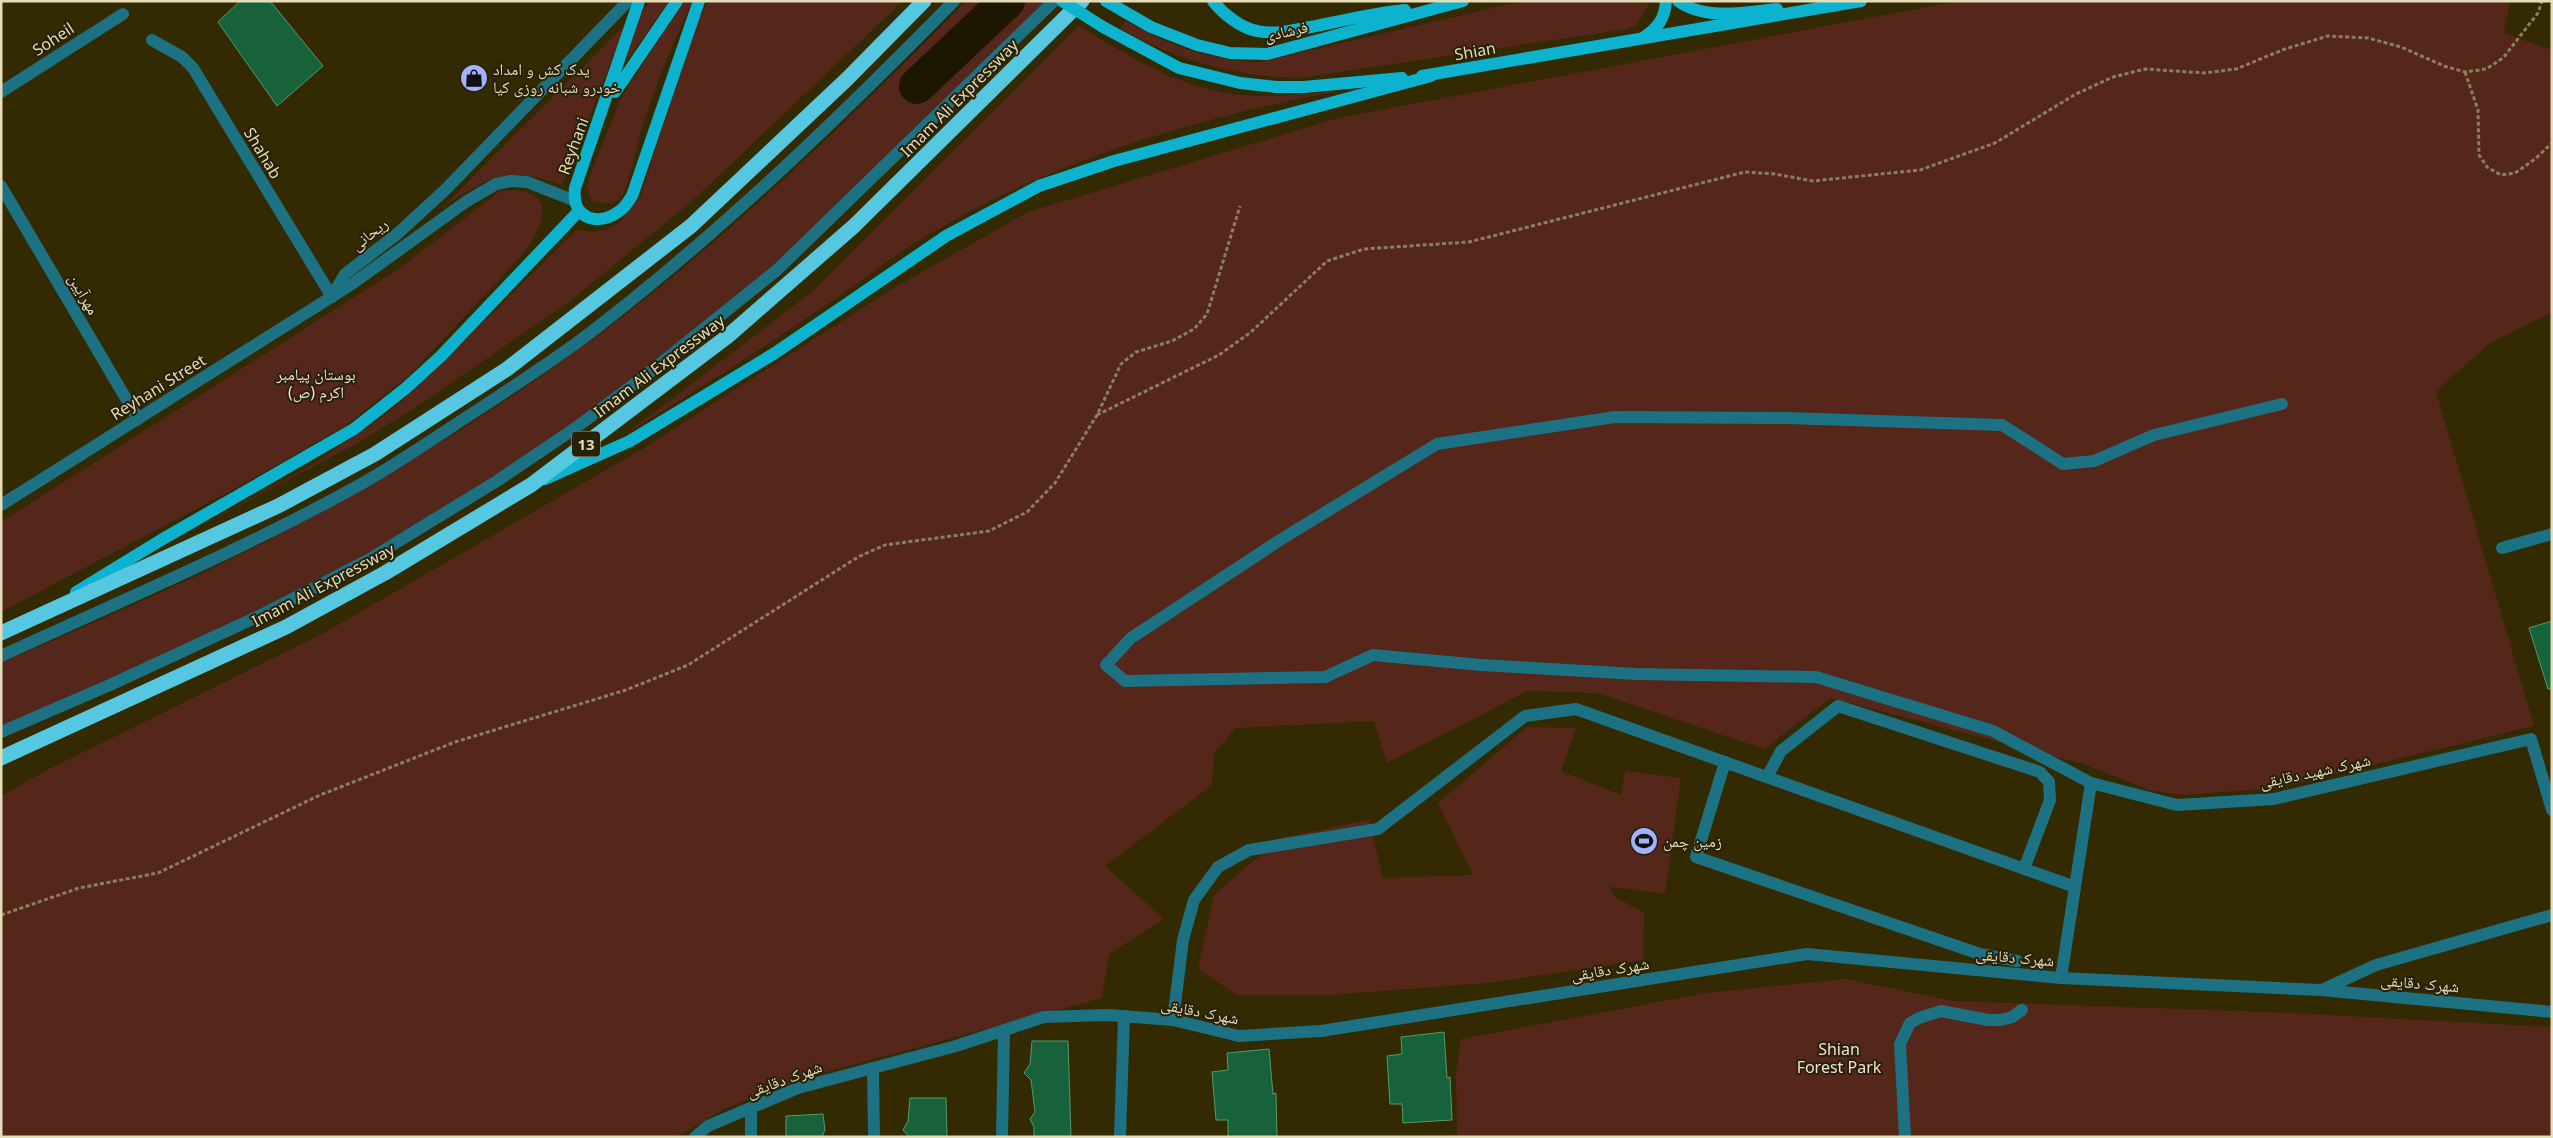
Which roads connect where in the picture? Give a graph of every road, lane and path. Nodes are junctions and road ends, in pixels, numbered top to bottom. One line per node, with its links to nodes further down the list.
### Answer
1 (628, 1): 30 (street, ریحانی)
2 (639, 1): 25 (main road, Reyhani)
3 (677, 1): 25 (main road)
4 (700, 1): 28 (main road)
5 (924, 1): 38 (highway)
6 (954, 1): 40 (street)
7 (1054, 1): 41 (street)
8 (1062, 1): 23 (main road, Shian, bridge)
9 (1082, 1): 34 (highway, Imam Ali Expressway / 13)
10 (1106, 1): 18 (main road, فرشادی)
11 (1213, 1): 18 (main road)
12 (1463, 1): 18 (main road, فرشادی)
13 (1666, 1): 20 (main road)
14 (1678, 1): 15 (main road)
15 (1854, 1)
16 (1861, 1): 20 (main road, Shian)
17 (2542, 1): 22 (path)
18 (1440, 7)
19 (123, 14): 24 (street, Soheil)
20 (1642, 38): 23 (main road, Shian)
21 (152, 40): 30 (street, Shahab)
22 (2465, 72): 26 (path); 32 (path)
23 (1431, 76): 34 (main road)
24 (1, 92)
25 (603, 110): 28 (main road, Reyhani)
26 (2552, 143)
27 (1, 186): 33 (street, مهرآیین)
28 (576, 206): 30 (street, ریحانی); 38 (main road)
29 (1240, 206): 32 (path)
30 (332, 297): 33 (street, Reyhani Street)
31 (2282, 404): 45 (street, شهرک شهید دقایقی)
32 (1097, 415): 50 (path)
33 (138, 419): 35 (street, Reyhani Street)
34 (532, 485): 42 (highway, Imam Ali Expressway / 13)
35 (2, 504)
36 (2552, 534): 37 (street)
37 (2502, 548)
38 (31, 620): 39 (highway)
39 (1, 633)
40 (1, 656)
41 (1, 732)
42 (1, 758)
43 (1725, 762): 44 (street); 51 (street); 57 (street)
44 (1767, 777): 47 (street); 47 (street)
45 (2091, 783): 46 (street, شهرک شهید دقایقی); 48 (street)
46 (2552, 810)
47 (2024, 869): 48 (street)
48 (2075, 887): 52 (street)
49 (2552, 914): 53 (street)
50 (1, 915)
51 (2017, 961)
52 (2061, 978): 53 (street, شهرک دقایقی); 57 (street, شهرک دقایقی)
53 (2322, 990): 55 (street, شهرک دقایقی)
54 (2022, 1010): 66 (street)
55 (2552, 1012)
56 (1124, 1016): 57 (street, شهرک دقایقی); 58 (street, شهرک دقایقی); 65 (street)
57 (1173, 1020)
58 (1004, 1030): 59 (street, شهرک دقایقی); 64 (street)
59 (873, 1068): 60 (street, شهرک دقایقی); 63 (street)
60 (751, 1108): 61 (street, شهرک دقایقی); 62 (street)
61 (695, 1137)
62 (752, 1137)
63 (874, 1137)
64 (1002, 1137)
65 (1120, 1137)
66 (1905, 1137)

